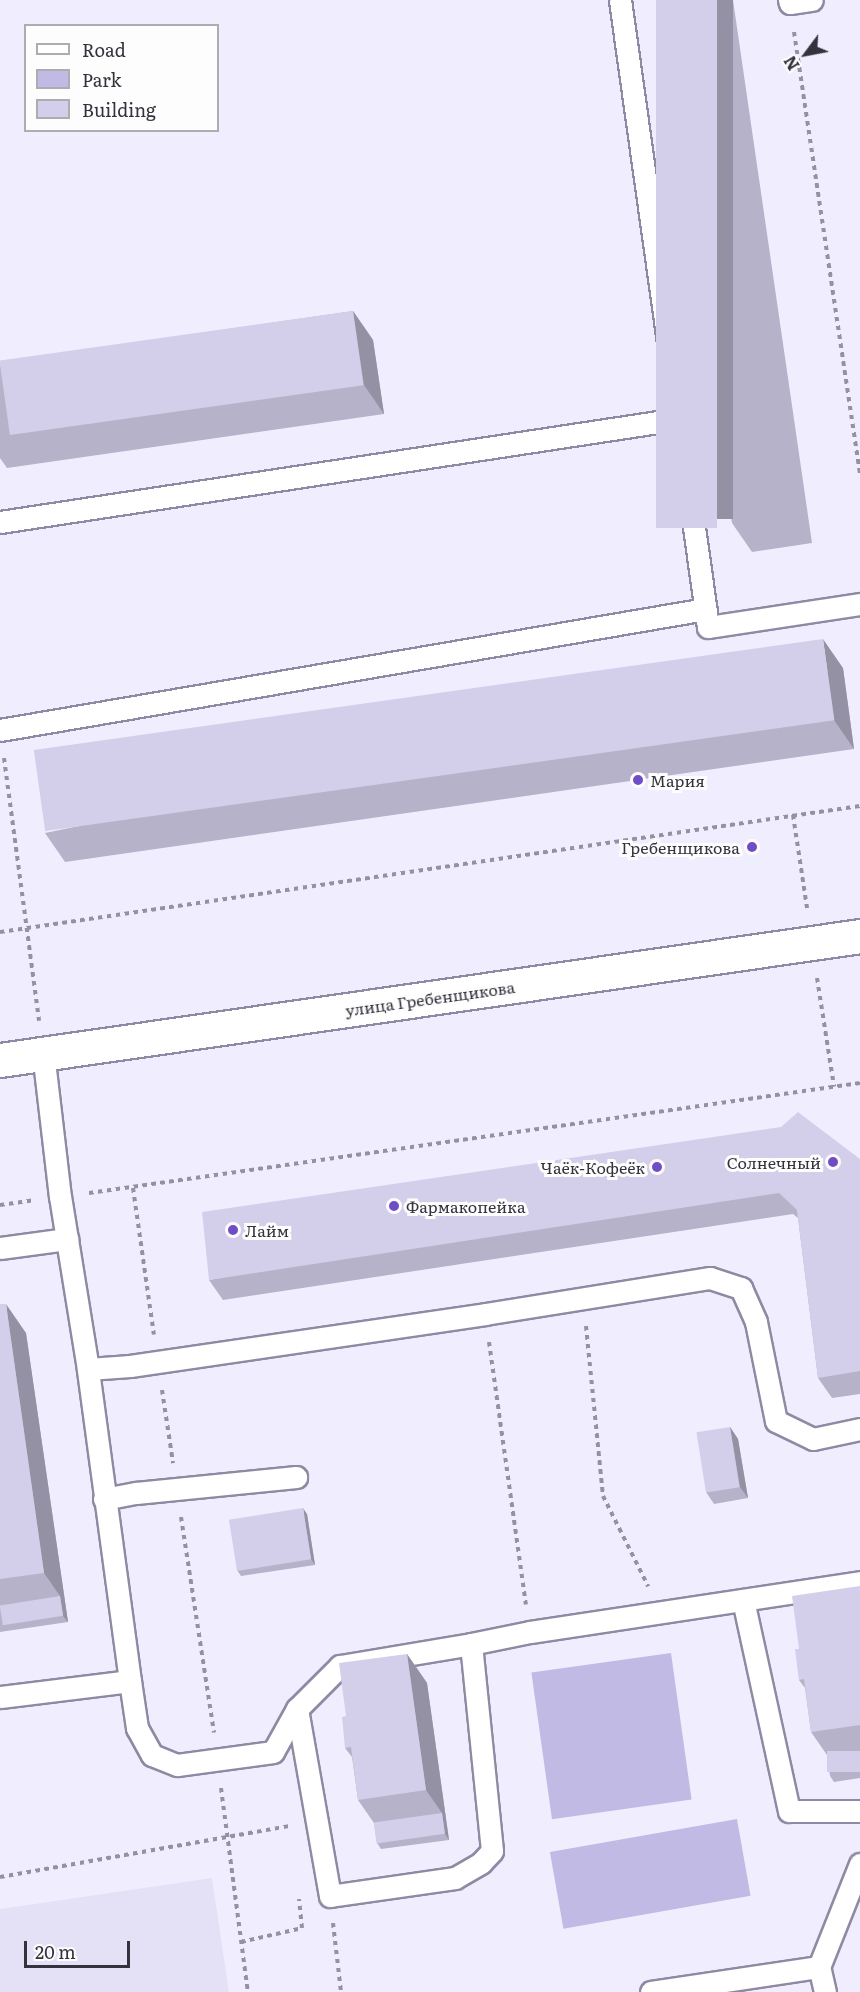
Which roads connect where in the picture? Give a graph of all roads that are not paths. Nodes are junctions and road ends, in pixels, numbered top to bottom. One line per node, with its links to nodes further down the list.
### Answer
1 (620, 0): 4 (lane)
2 (812, 0): 3 (lane)
3 (790, 2)
4 (678, 419): 5 (lane); 7 (lane)
5 (0, 522)
6 (860, 604): 7 (lane)
7 (705, 609): 8 (lane)
8 (0, 730)
9 (860, 936): 10 (street, улица Гребенщикова)
10 (43, 1053): 11 (street, улица Гребенщикова); 12 (lane)
11 (0, 1060)
12 (68, 1239): 13 (lane); 14 (lane)
13 (0, 1248)
14 (87, 1369): 15 (lane); 17 (lane)
15 (860, 1430)
16 (296, 1477): 17 (lane)
17 (104, 1499): 21 (lane)
18 (860, 1582): 19 (lane)
19 (743, 1600): 20 (lane); 24 (lane)
20 (471, 1644): 23 (lane); 23 (lane)
21 (130, 1681): 22 (lane); 23 (lane)
22 (0, 1697)
23 (297, 1709)
24 (860, 1811)
25 (860, 1864): 26 (lane)
26 (854, 1895): 27 (lane)
27 (819, 1967): 28 (lane); 29 (lane)
28 (651, 1992)
29 (825, 1992)

